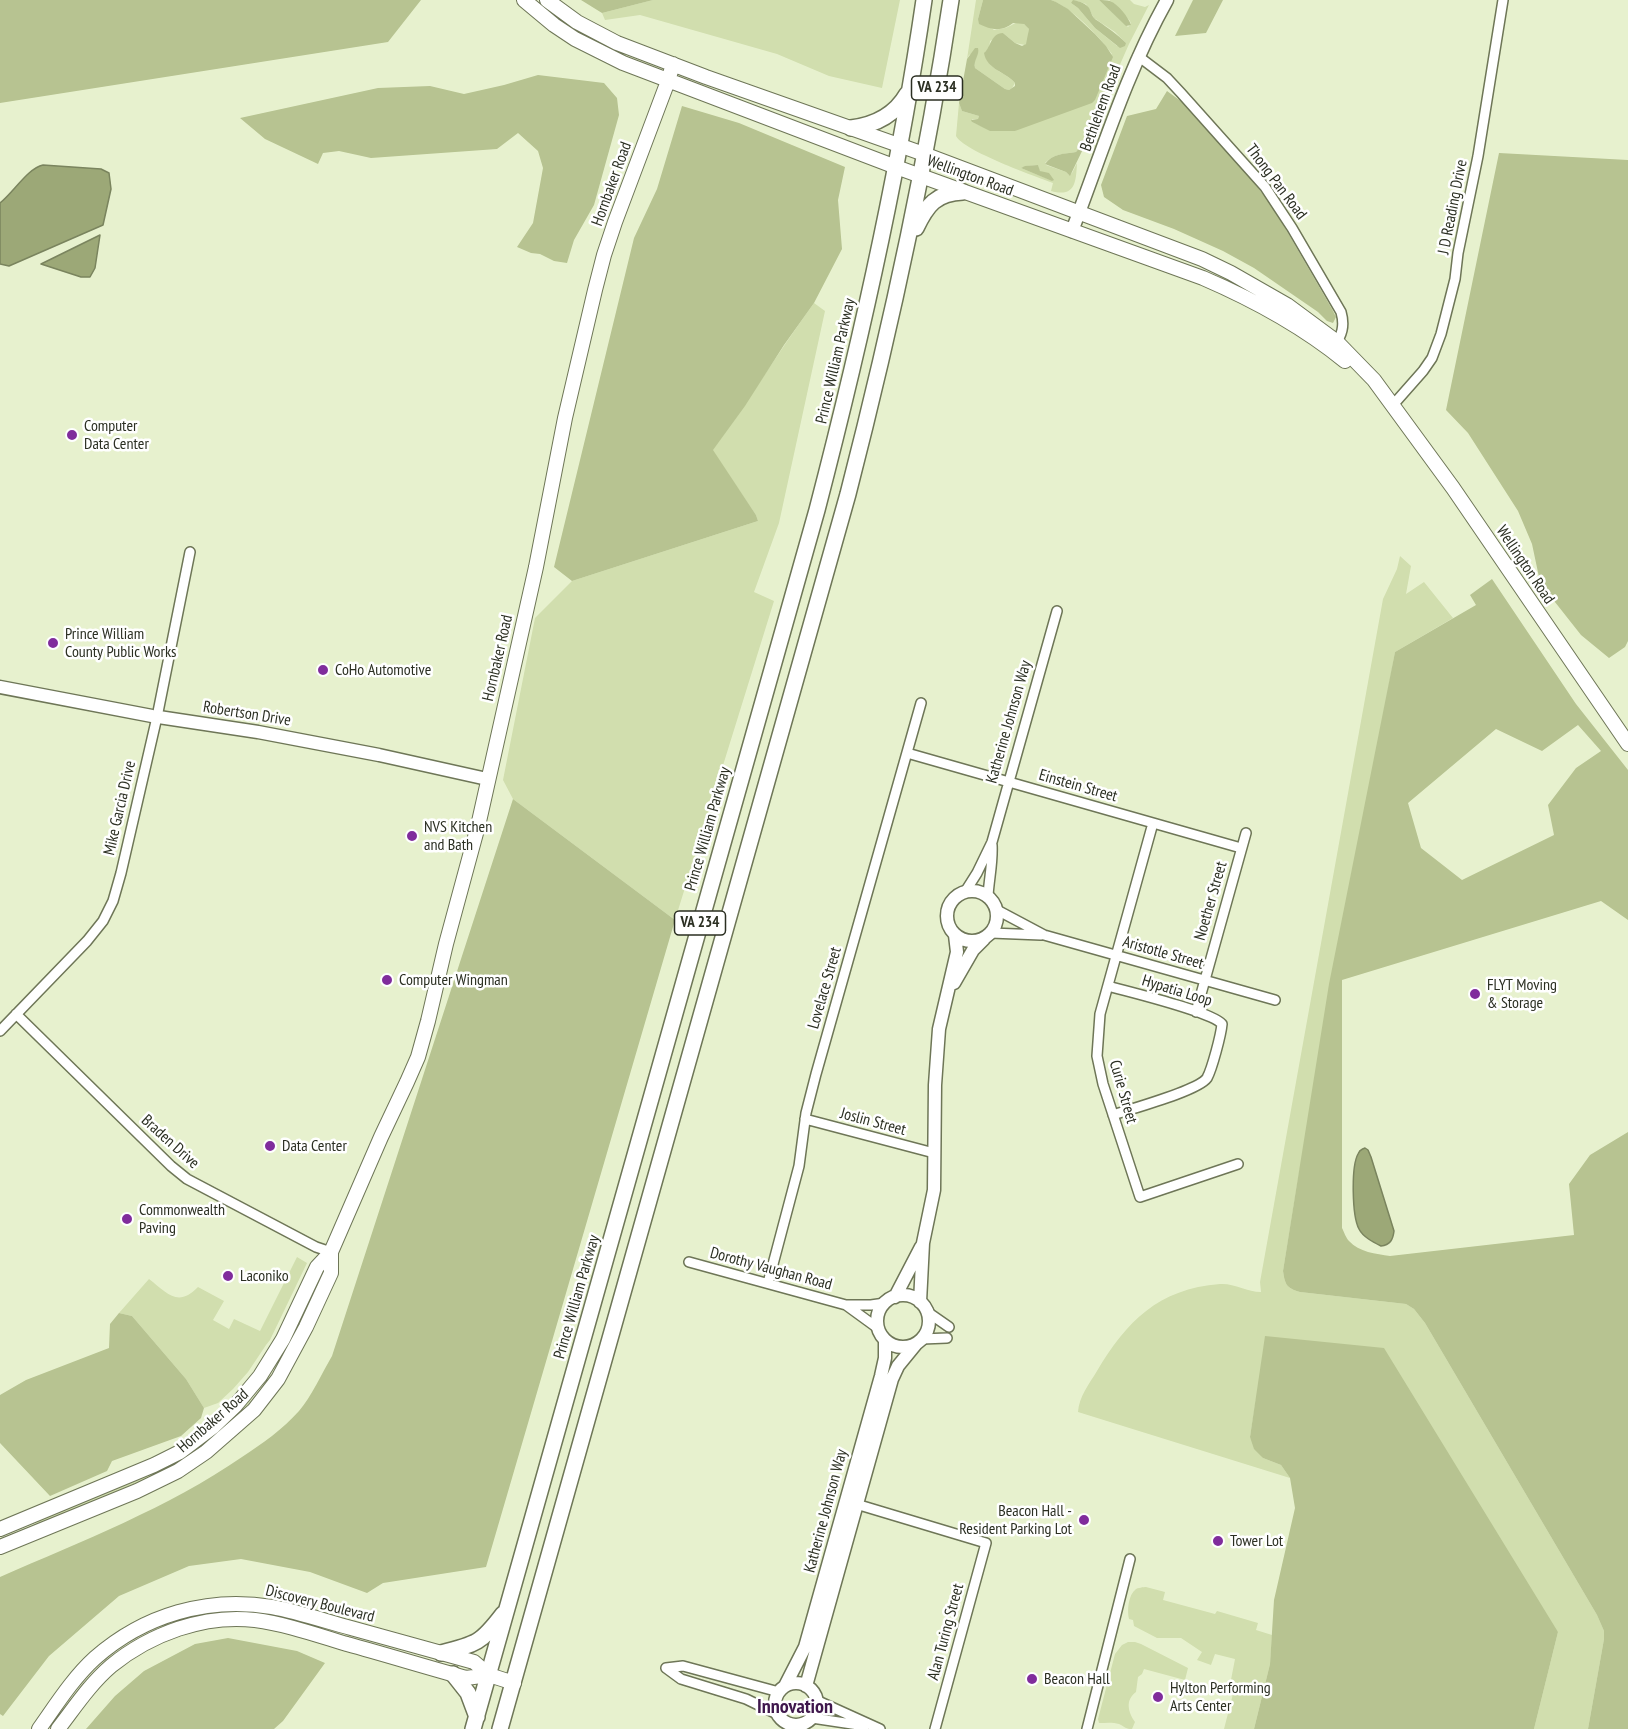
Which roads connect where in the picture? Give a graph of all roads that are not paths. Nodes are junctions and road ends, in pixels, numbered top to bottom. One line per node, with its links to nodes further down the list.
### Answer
1 (524, 0): 9 (main road, Wellington Road)
2 (547, 0): 8 (main road, Wellington Road)
3 (924, 0): 10 (highway, Prince William Parkway / VA 234)
4 (951, 0): 13 (highway, VA 234)
5 (1167, 0): 7 (street, Bethlehem Road)
6 (1503, 0): 21 (street, J D Reading Drive)
7 (1138, 56): 17 (street, Bethlehem Road); 20 (street, Thong Pan Road)
8 (673, 64): 9 (main road, Hornbaker Road); 11 (main road, Wellington Road)
9 (668, 81): 14 (main road, Wellington Road); 29 (main road, Hornbaker Road)
10 (910, 88): 11 (highway); 12 (highway, Prince William Parkway / VA 234)
11 (851, 128): 12 (main road, Wellington Road)
12 (900, 145): 13 (main road, Wellington Road); 14 (highway, Prince William Parkway / VA 234)
13 (924, 154): 15 (highway, VA 234); 17 (main road, Wellington Road)
14 (897, 167): 15 (main road, Wellington Road); 68 (highway, Prince William Parkway / VA 234)
15 (920, 176): 16 (main road, Wellington Road); 19 (highway, VA 234)
16 (963, 192): 18 (main road, Wellington Road); 19 (highway)
17 (1080, 212): 18 (street, Bethlehem Road); 20 (main road, Wellington Road)
18 (1072, 231): 20 (main road, Wellington Road)
19 (908, 244): 74 (highway, VA 234)
20 (1334, 346): 21 (main road, Wellington Road)
21 (1393, 405): 27 (main road, Wellington Road)
22 (190, 552): 26 (street, Mike Garcia Drive)
23 (1057, 611): 30 (street, Katherine Johnson Way)
24 (0, 687): 26 (street, Robertson Drive)
25 (921, 704): 28 (street, Lovelace Street)
26 (157, 717): 29 (street, Robertson Drive); 47 (street, Mike Garcia Drive)
27 (1628, 744)
28 (907, 753): 30 (street, Einstein Street); 50 (street, Lovelace Street)
29 (487, 779): 54 (main road, Hornbaker Road)
30 (1009, 782): 31 (street, Einstein Street); 33 (street, Katherine Johnson Way)
31 (1153, 823): 34 (street, Einstein Street); 41 (street, Curie Street)
32 (1246, 833): 34 (street, Noether Street)
33 (992, 842): 35 (street, Katherine Johnson Way); 36 (street, Katherine Johnson Way)
34 (1241, 848): 42 (street, Noether Street)
35 (964, 892): 36 (street); 38 (street)
36 (988, 896): 37 (street)
37 (997, 910): 39 (street, Aristotle Street); 40 (street)
38 (955, 935): 40 (street); 44 (street)
39 (1044, 935): 40 (street, Aristotle Street); 41 (street, Aristotle Street)
40 (988, 936): 44 (street)
41 (1117, 956): 42 (street, Aristotle Street); 43 (street, Curie Street)
42 (1204, 980): 45 (street, Aristotle Street); 46 (street, Noether Street)
43 (1108, 986): 46 (street, Hypatia Loop); 49 (street, Curie Street)
44 (947, 995): 51 (street)
45 (1275, 1000)
46 (1196, 1012): 49 (street, Hypatia Loop)
47 (16, 1014): 48 (street, Mike Garcia Drive); 54 (street, Braden Drive)
48 (0, 1031)
49 (1113, 1114): 52 (street, Curie Street)
50 (805, 1119): 51 (street, Joslin Street); 56 (street, Lovelace Street)
51 (934, 1153): 53 (street)
52 (1238, 1164)
53 (923, 1244): 57 (street); 59 (street)
54 (331, 1252): 65 (main road, Hornbaker Road); 66 (main road, Hornbaker Road)
55 (689, 1262): 56 (street, Dorothy Vaughan Road)
56 (768, 1283): 58 (street, Dorothy Vaughan Road)
57 (890, 1300): 58 (street, Dorothy Vaughan Road); 59 (street); 61 (street)
58 (846, 1305): 61 (street, Dorothy Vaughan Road)
59 (923, 1307): 60 (street); 63 (street)
60 (950, 1327)
61 (882, 1335): 63 (street); 76 (street, Katherine Johnson Way)
62 (947, 1338): 63 (street)
63 (919, 1341): 64 (street, Katherine Johnson Way)
64 (856, 1504): 75 (street, Katherine Johnson Way); 85 (street, Alan Turing Street)
65 (0, 1529)
66 (0, 1547)
67 (1130, 1559): 86 (street)
68 (508, 1606): 71 (highway); 73 (highway, Prince William Parkway / VA 234)
69 (168, 1615): 70 (main road); 71 (main road, Discovery Boulevard); 82 (main road, Discovery Boulevard)
70 (173, 1631): 72 (main road, Discovery Boulevard); 83 (main road, Discovery Boulevard)
71 (441, 1653): 73 (main road, Discovery Boulevard)
72 (453, 1674): 73 (main road, Discovery Boulevard); 79 (highway)
73 (489, 1676): 74 (main road, Discovery Boulevard); 79 (highway, Prince William Parkway / VA 234)
74 (514, 1683): 84 (highway, VA 234)
75 (806, 1686): 76 (street); 77 (street)
76 (782, 1689): 78 (street); 78 (street)
77 (816, 1700): 80 (street); 81 (street)
78 (778, 1720): 80 (street)
79 (475, 1723)
80 (805, 1723): 81 (street)
81 (878, 1728)
82 (39, 1729)
83 (58, 1729)
84 (500, 1729)
85 (935, 1729)
86 (1087, 1729)

